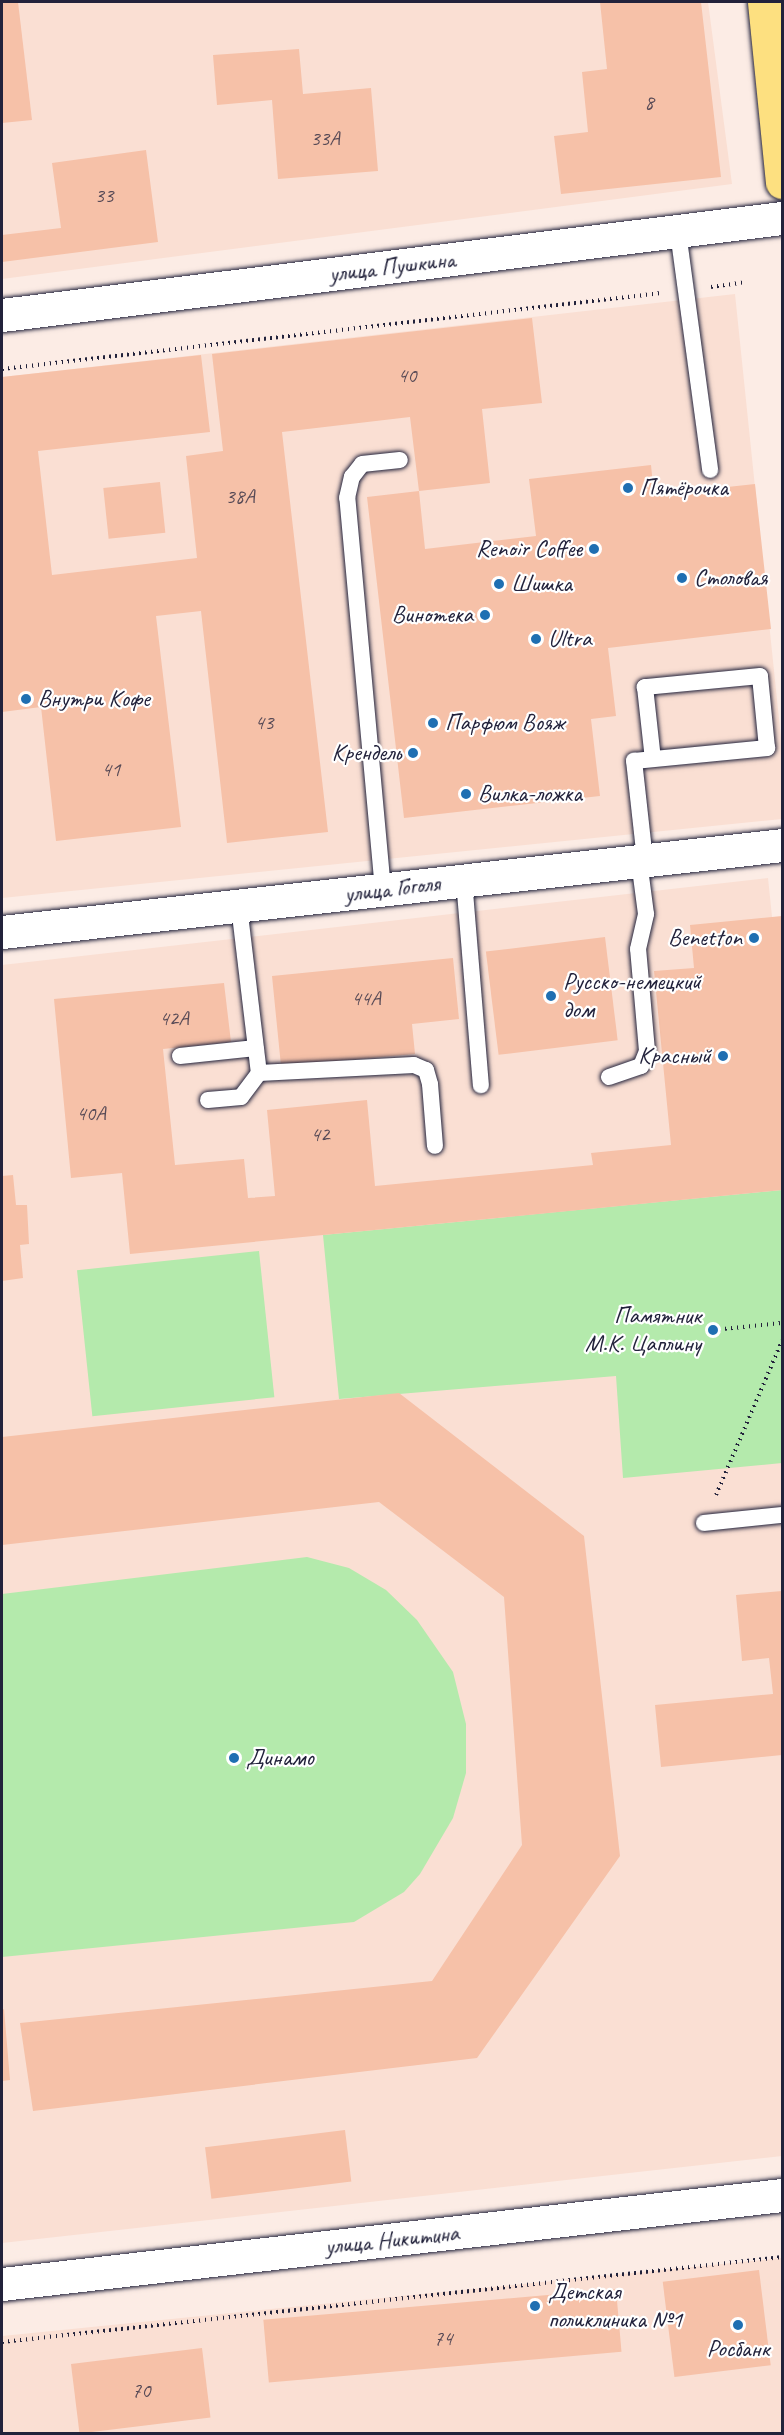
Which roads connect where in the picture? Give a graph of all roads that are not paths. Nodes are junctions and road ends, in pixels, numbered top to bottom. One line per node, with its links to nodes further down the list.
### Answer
1 (764, 2): 2 (main road)
2 (783, 182)
3 (783, 218): 4 (street, улица Пушкина)
4 (678, 232): 5 (street, улица Пушкина); 7 (lane)
5 (2, 315)
6 (400, 460): 12 (lane)
7 (710, 470)
8 (653, 759): 8 (lane); 10 (lane)
9 (783, 845): 10 (street, улица Гоголя)
10 (642, 861): 11 (street, улица Гоголя); 18 (lane)
11 (464, 880): 12 (street, улица Гоголя); 19 (lane)
12 (383, 890): 13 (street, улица Гоголя)
13 (239, 906): 14 (street, улица Гоголя); 15 (lane)
14 (2, 932)
15 (256, 1048): 16 (lane); 17 (lane)
16 (180, 1056)
17 (259, 1073): 20 (lane); 21 (lane)
18 (609, 1077)
19 (481, 1085)
20 (208, 1100)
21 (435, 1146)
22 (783, 1515): 23 (lane)
23 (705, 1523)
24 (783, 2195): 25 (street, улица Никитина)
25 (2, 2284)

